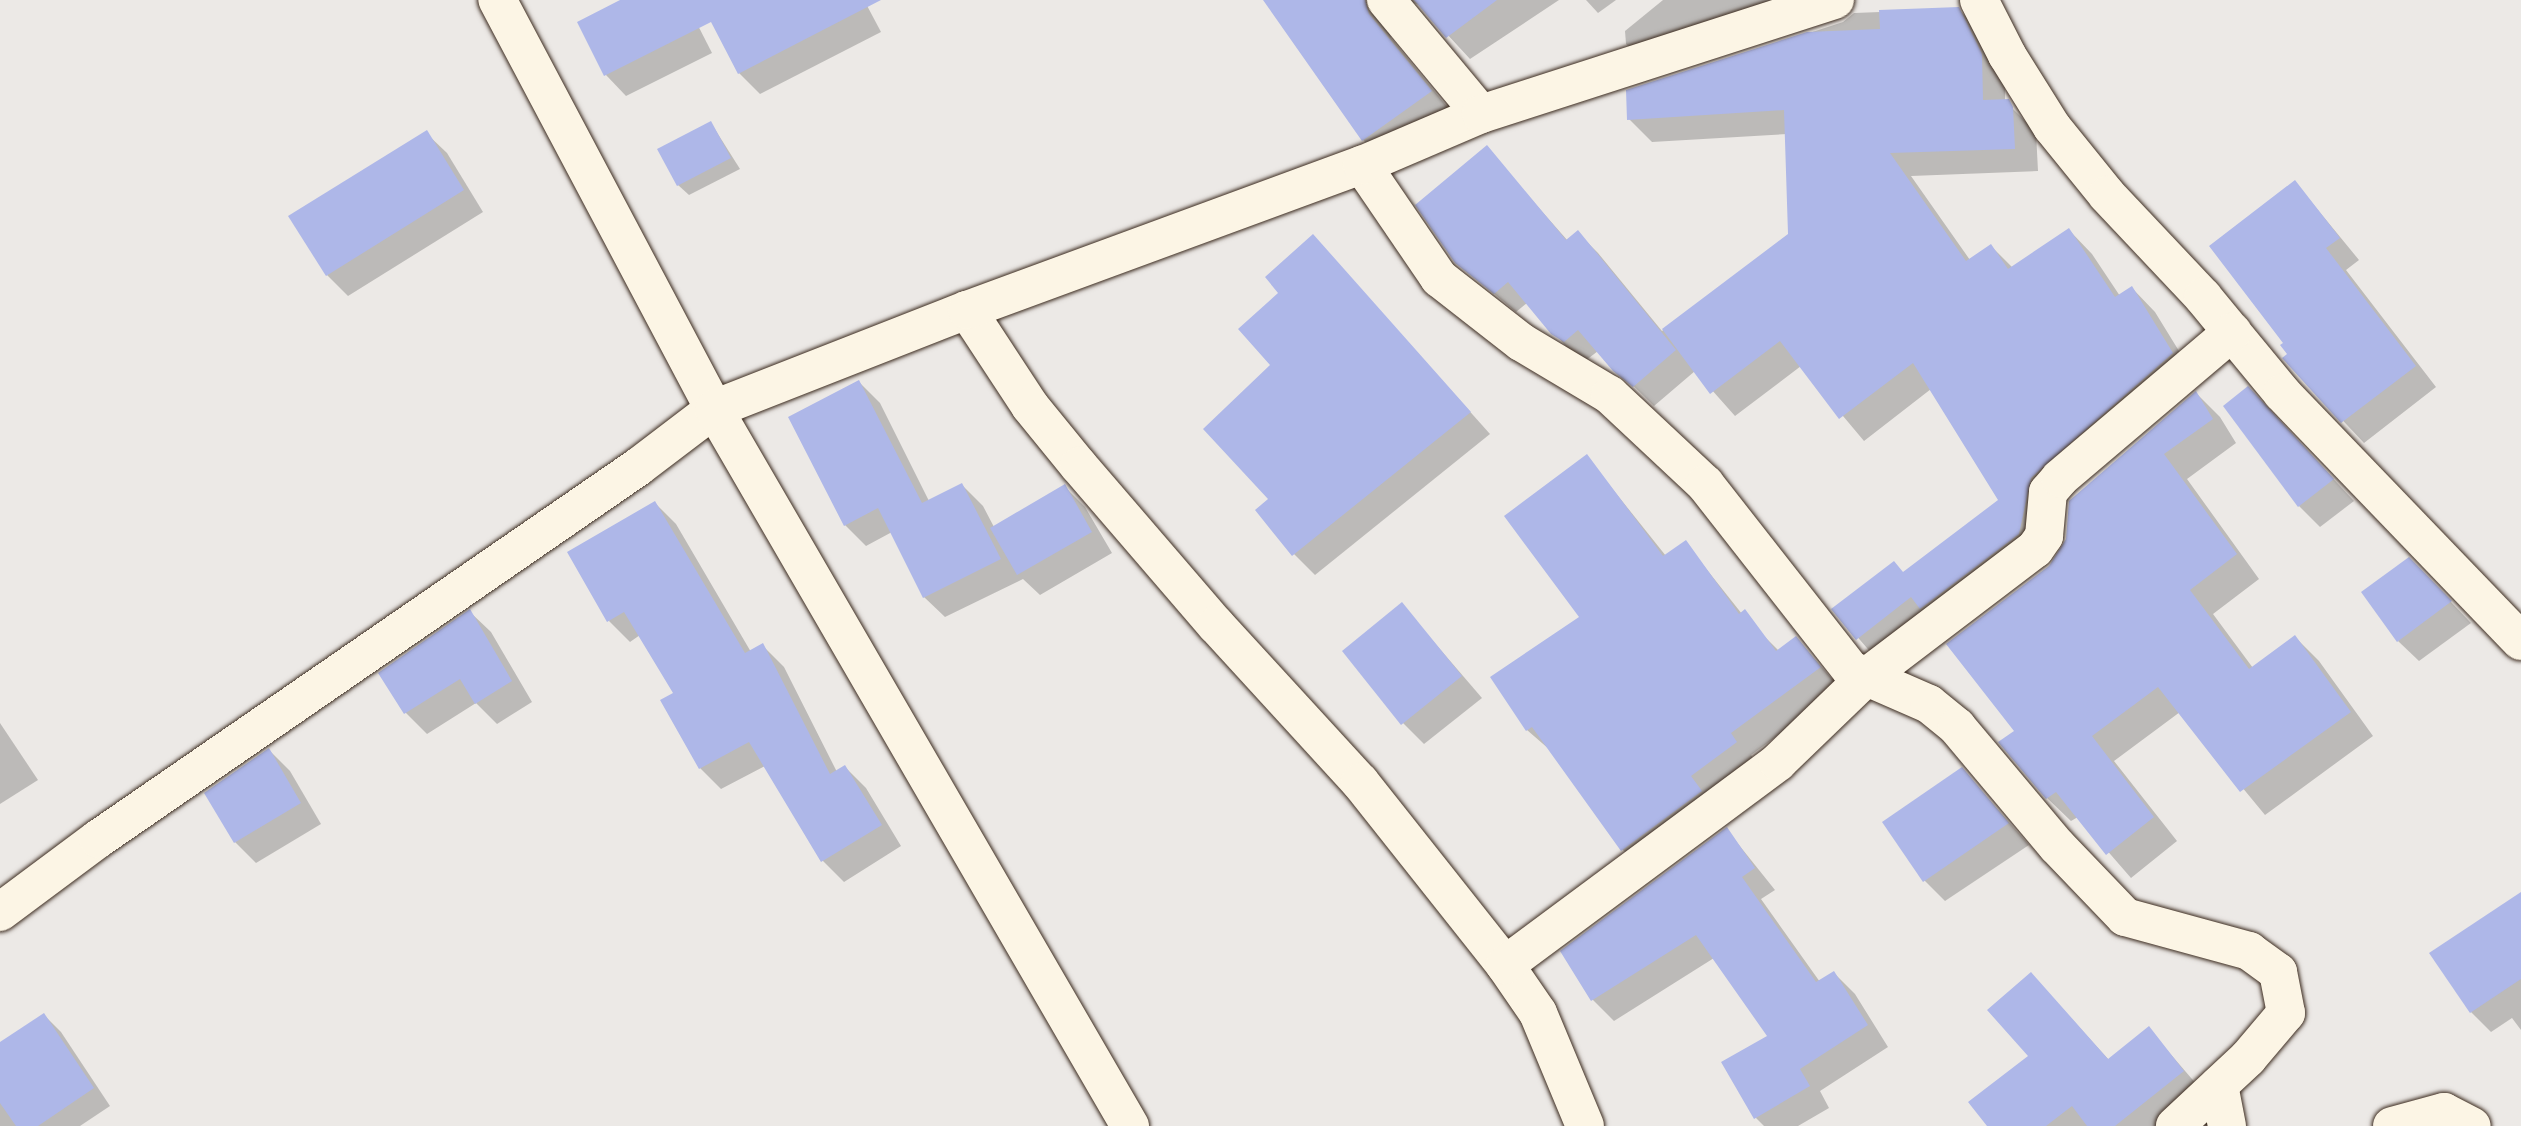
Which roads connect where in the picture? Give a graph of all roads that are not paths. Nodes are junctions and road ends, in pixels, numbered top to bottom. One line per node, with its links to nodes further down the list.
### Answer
1 (497, 0): 9 (street)
2 (1385, 0): 5 (street)
3 (1835, 0): 5 (street)
4 (1979, 0): 8 (street)
5 (1481, 114): 6 (street)
6 (1362, 165): 7 (street); 11 (street)
7 (967, 310): 9 (street); 13 (street)
8 (2232, 332): 10 (street); 11 (street)
9 (713, 409): 12 (street); 15 (street)
10 (2521, 641)
11 (1865, 678): 13 (street); 14 (street)
12 (0, 912)
13 (1505, 965): 16 (street)
14 (2219, 1085): 17 (street); 18 (street)
15 (1130, 1126)
16 (1585, 1126)
17 (2175, 1126)
18 (2227, 1126)
19 (2392, 1126): 20 (street)
20 (2472, 1126)

